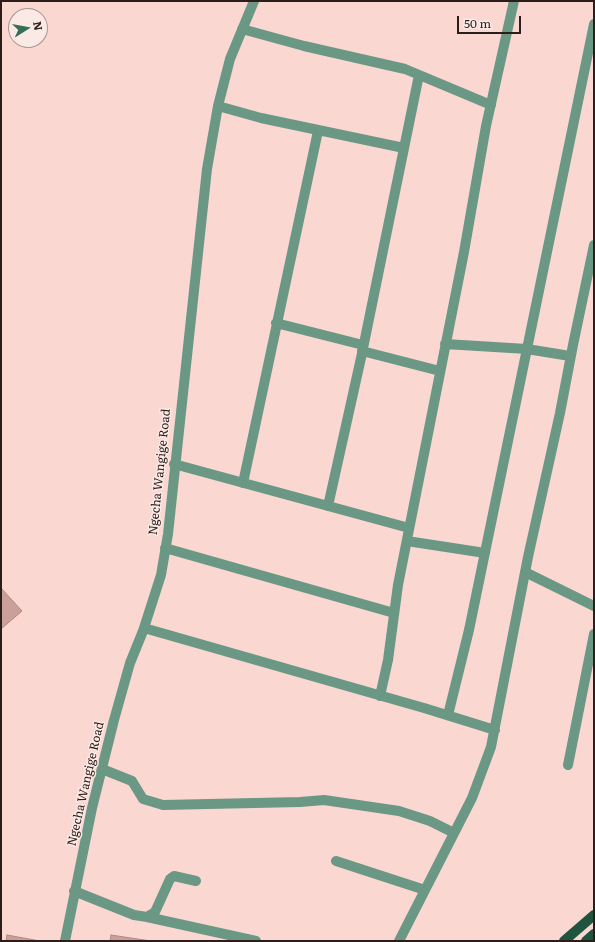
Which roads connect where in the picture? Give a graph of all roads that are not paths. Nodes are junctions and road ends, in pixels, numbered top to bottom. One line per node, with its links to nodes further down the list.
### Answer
1 (254, 1): 4 (street, Ngecha Wangige Road)
2 (514, 1): 6 (street)
3 (594, 24): 14 (street)
4 (242, 29): 5 (street); 7 (street, Ngecha Wangige Road)
5 (419, 75): 6 (street); 9 (street)
6 (491, 105): 12 (street)
7 (218, 106): 8 (street); 17 (street, Ngecha Wangige Road)
8 (318, 131): 9 (street); 11 (street)
9 (404, 148): 13 (street)
10 (594, 245): 15 (street)
11 (276, 323): 13 (street); 18 (street)
12 (445, 344): 14 (street); 16 (street)
13 (363, 348): 16 (street); 19 (street)
14 (527, 349): 15 (street); 23 (street)
15 (570, 356): 24 (street)
16 (440, 371): 20 (street)
17 (174, 464): 18 (street); 22 (street, Ngecha Wangige Road)
18 (243, 483): 19 (street)
19 (328, 506): 20 (street)
20 (409, 528): 21 (street)
21 (407, 541): 23 (street); 26 (street)
22 (165, 548): 26 (street); 27 (street, Ngecha Wangige Road)
23 (485, 553): 30 (street)
24 (525, 572): 25 (street); 31 (street)
25 (594, 606)
26 (394, 613): 29 (street)
27 (144, 628): 29 (street); 33 (street, Ngecha Wangige Road)
28 (594, 634): 32 (street)
29 (380, 696): 30 (street)
30 (448, 715): 31 (street)
31 (495, 730): 34 (street)
32 (568, 765)
33 (102, 769): 34 (street); 38 (street, Ngecha Wangige Road)
34 (454, 833): 37 (street)
35 (336, 861): 37 (street)
36 (196, 881): 40 (street)
37 (425, 890): 44 (street)
38 (74, 891): 40 (street); 42 (street, Ngecha Wangige Road)
39 (594, 915): 45 (main road)
40 (147, 917): 43 (street)
41 (594, 934): 46 (main road)
42 (65, 941)
43 (256, 941)
44 (399, 941)
45 (564, 941)
46 (586, 941)

